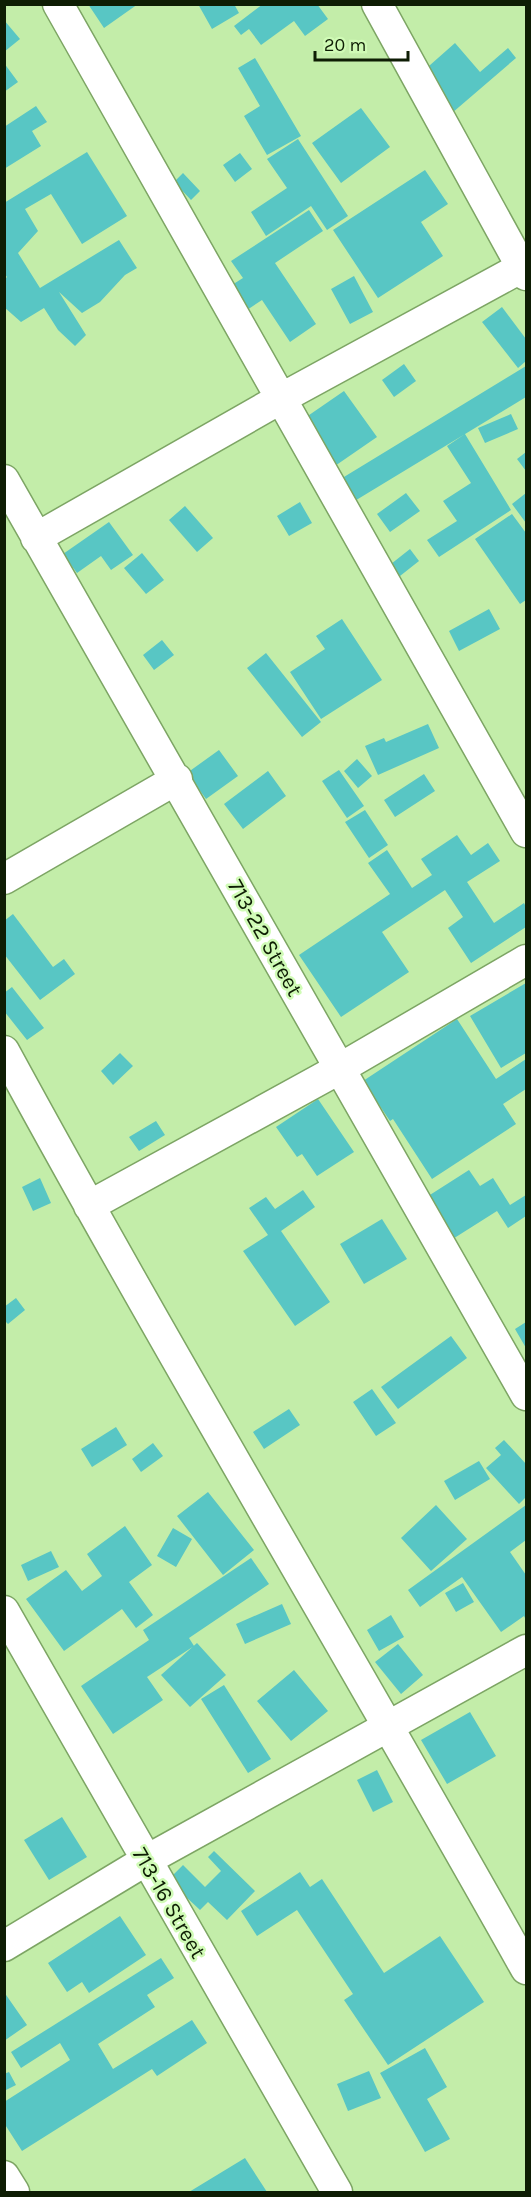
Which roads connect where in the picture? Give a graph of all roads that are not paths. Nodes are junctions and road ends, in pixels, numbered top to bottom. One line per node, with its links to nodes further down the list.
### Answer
1 (58, 4): 4 (street)
2 (377, 4): 3 (street)
3 (525, 269): 4 (street)
4 (280, 399): 6 (street); 8 (street)
5 (4, 480): 6 (street, 713-22 Street)
6 (36, 538): 7 (street, 713-22 Street)
7 (177, 779): 9 (street); 12 (street, 713-22 Street)
8 (526, 832)
9 (4, 879)
10 (526, 960): 12 (street)
11 (4, 1051): 13 (street)
12 (339, 1069): 13 (street); 14 (street, 713-22 Street)
13 (89, 1206): 17 (street)
14 (526, 1395)
15 (4, 1611): 18 (street, 713-16 Street)
16 (526, 1650): 17 (street)
17 (390, 1727): 18 (street); 20 (street)
18 (145, 1861): 19 (street); 23 (street, 713-16 Street)
19 (4, 1946)
20 (526, 1969)
21 (4, 2176): 22 (street)
22 (14, 2193)
23 (337, 2193)

